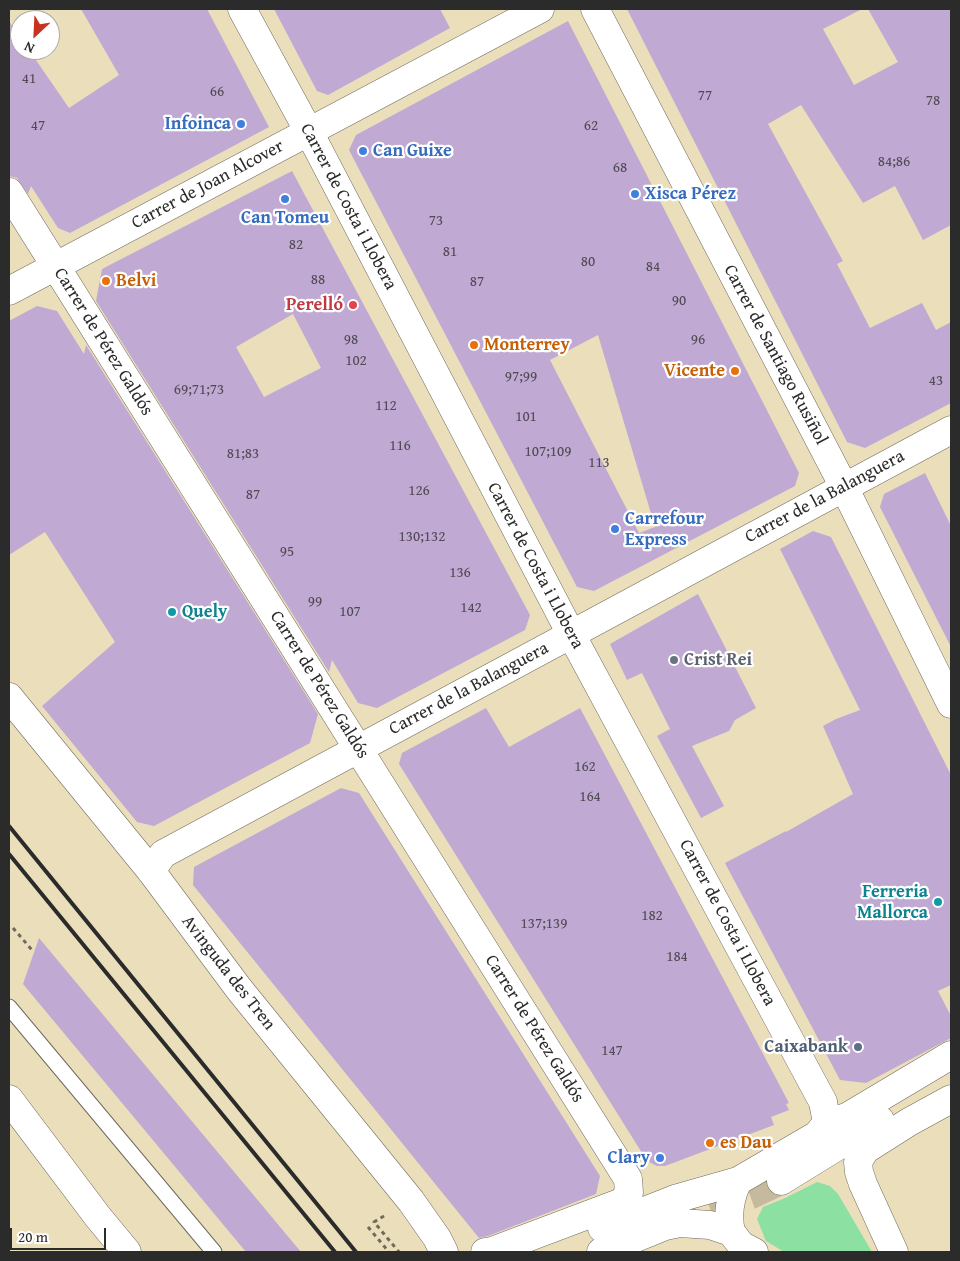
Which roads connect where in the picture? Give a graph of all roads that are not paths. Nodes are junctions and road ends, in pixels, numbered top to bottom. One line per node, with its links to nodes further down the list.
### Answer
1 (242, 9): 4 (street, Carrer de Costa i Llobera)
2 (540, 9): 4 (street, Carrer de Joan Alcover)
3 (595, 9): 9 (street, Carrer de Santiago Rusiñol)
4 (309, 132): 6 (street, Carrer de Joan Alcover); 10 (street, Carrer de Costa i Llobera)
5 (9, 192): 6 (street, Carrer de Pérez Galdós)
6 (55, 266): 7 (street, Carrer de Joan Alcover); 13 (street, Carrer de Pérez Galdós)
7 (9, 291)
8 (951, 430): 9 (street, Carrer de la Balanguera)
9 (844, 487): 10 (street, Carrer de la Balanguera); 12 (street, Carrer de Santiago Rusiñol)
10 (571, 634): 13 (street, Carrer de la Balanguera); 20 (street, Carrer de Costa i Llobera)
11 (9, 697): 14 (street, Avinguda des Tren)
12 (951, 704)
13 (358, 748): 14 (street, Carrer de la Balanguera); 30 (street, Carrer de Pérez Galdós)
14 (151, 871): 25 (street, Avinguda des Tren)
15 (9, 1007): 28 (lane)
16 (951, 1056): 20 (street)
17 (951, 1080): 22 (street)
18 (9, 1099): 23 (street)
19 (951, 1099): 34 (street)
20 (827, 1123): 21 (street)
21 (738, 1181): 24 (street); 31 (street)
22 (781, 1181)
23 (98, 1217): 26 (street); 27 (street)
24 (720, 1228): 32 (street); 33 (street)
25 (440, 1245): 29 (street)
26 (111, 1252)
27 (127, 1252)
28 (214, 1252)
29 (468, 1252)
30 (485, 1252)
31 (542, 1252)
32 (601, 1252)
33 (754, 1252)
34 (894, 1252)

